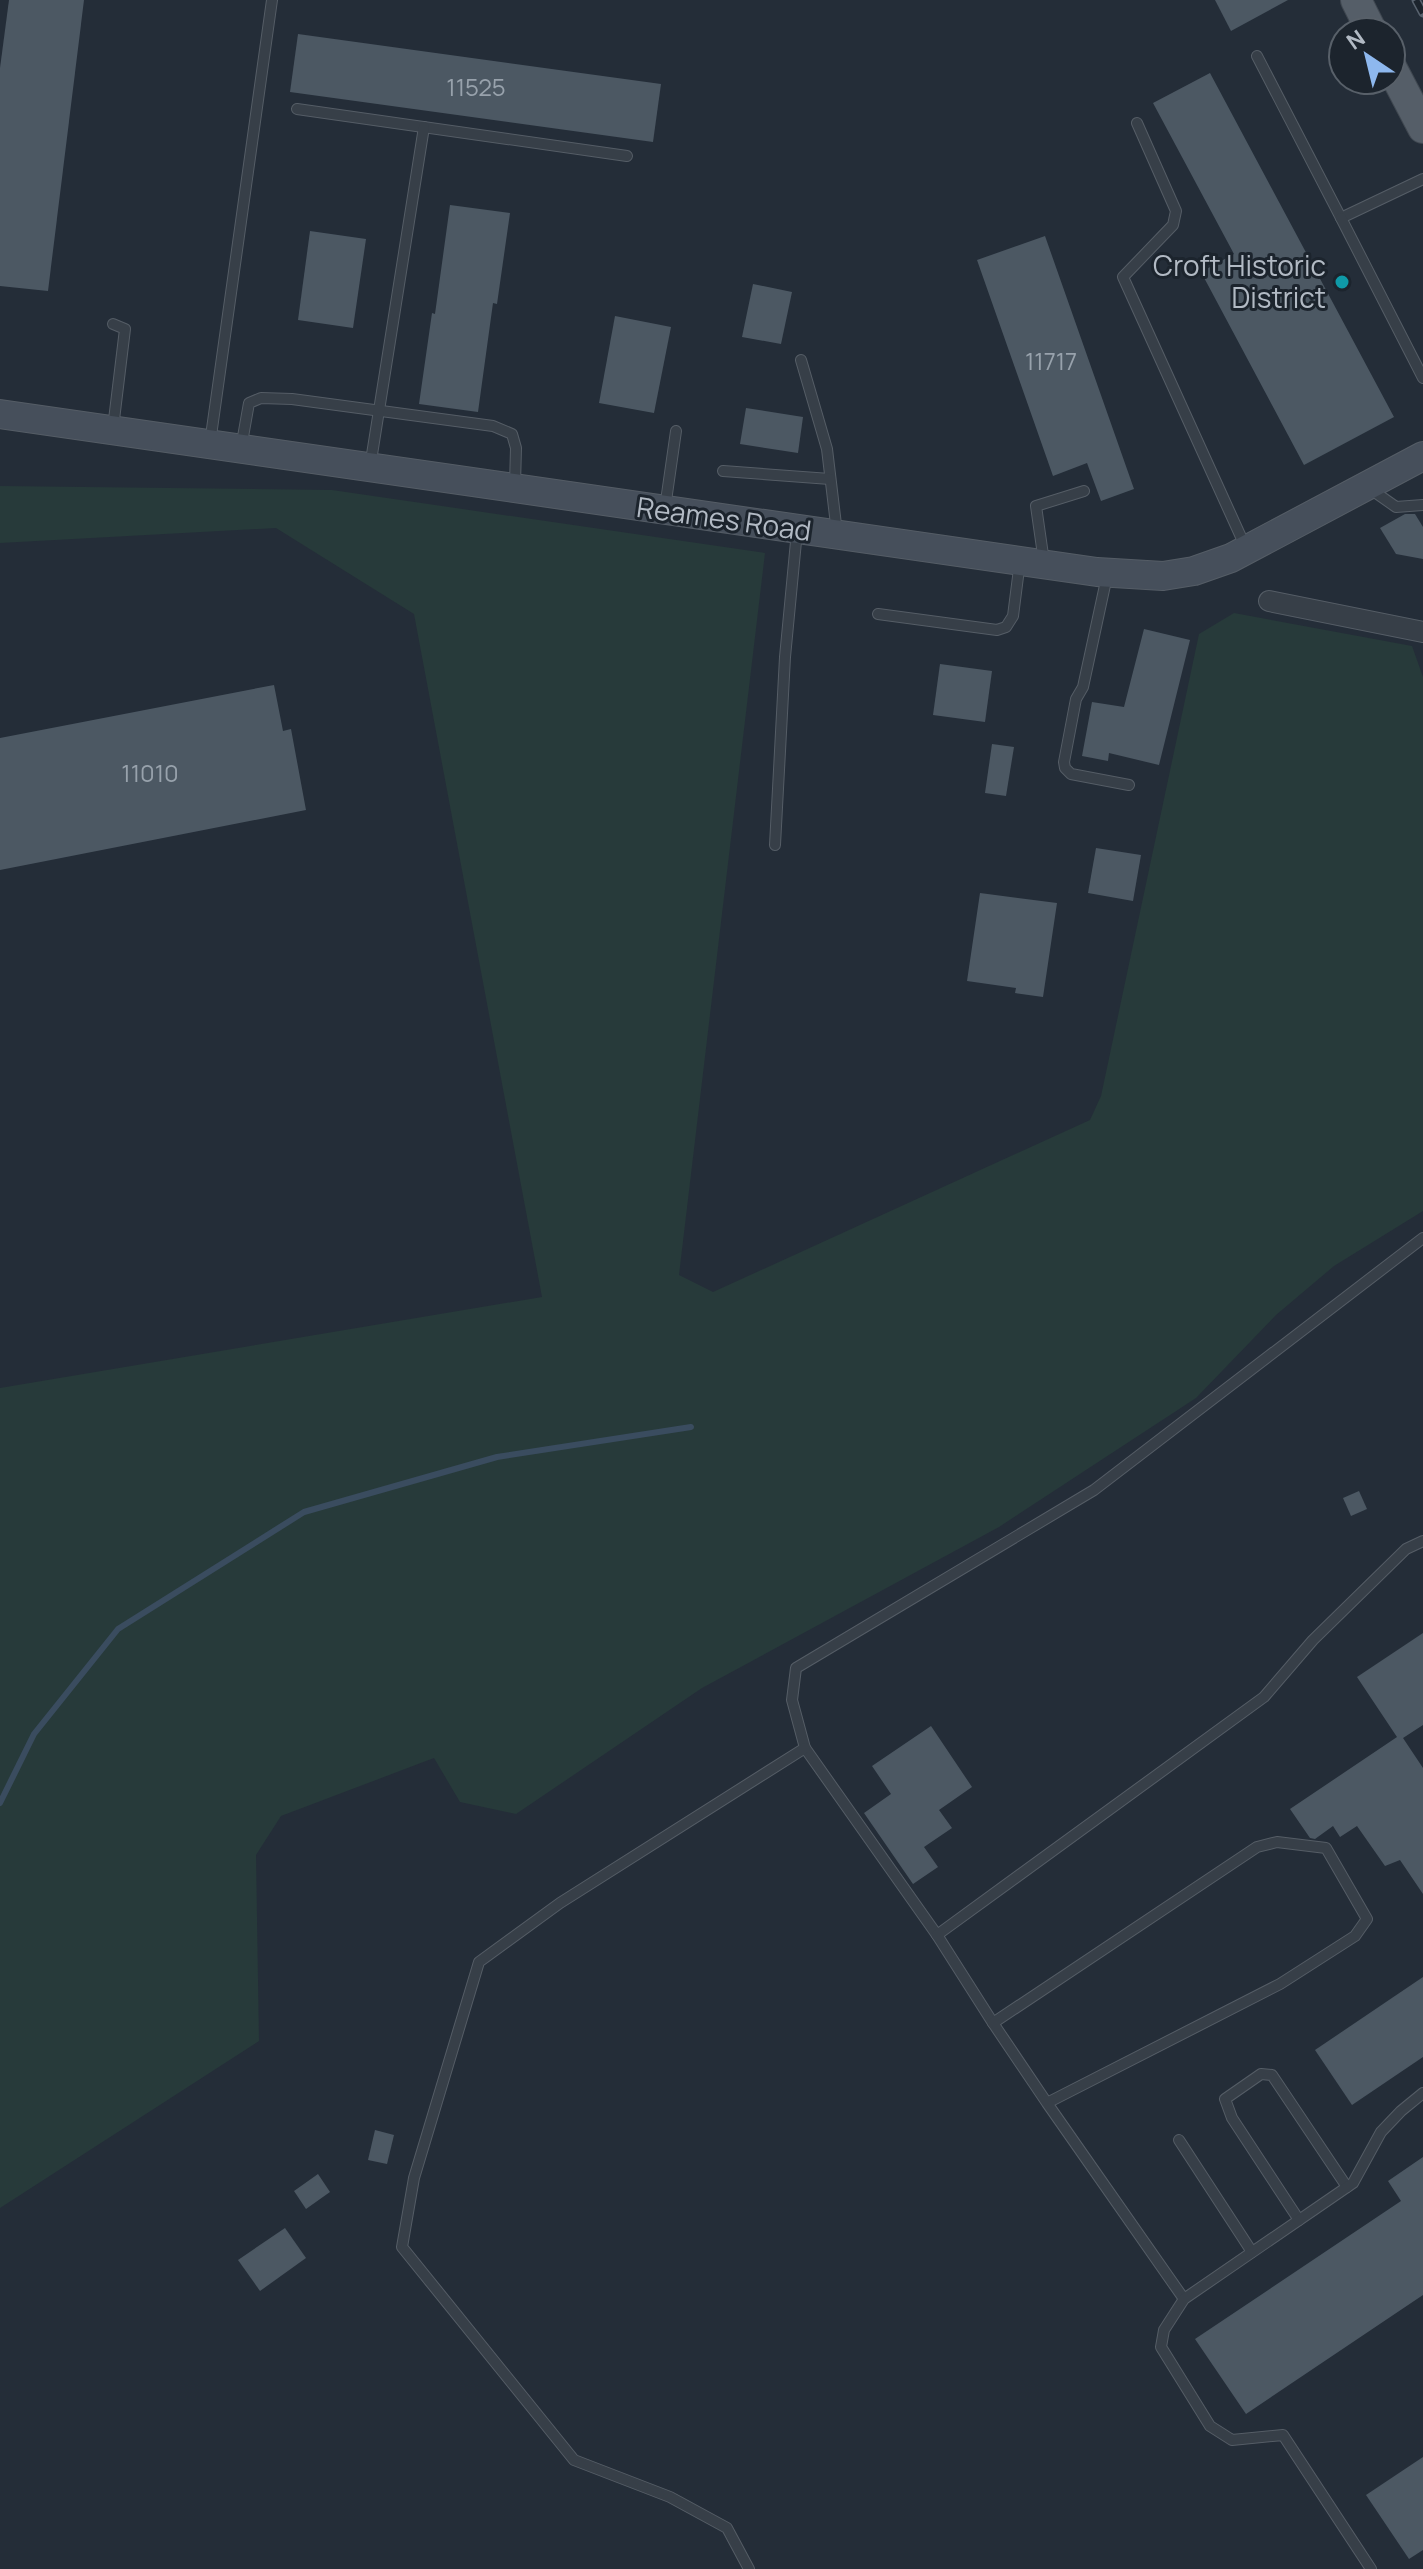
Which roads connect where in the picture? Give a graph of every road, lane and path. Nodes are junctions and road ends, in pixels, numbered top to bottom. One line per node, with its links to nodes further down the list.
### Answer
1 (272, 0): 18 (lane)
2 (1257, 56): 10 (lane)
3 (1406, 96): 7 (main road)
4 (297, 109): 6 (lane)
5 (1137, 123): 31 (lane)
6 (424, 127): 8 (lane); 14 (lane)
7 (1423, 128)
8 (627, 156)
9 (1423, 179): 10 (lane)
10 (1341, 218): 13 (lane)
11 (113, 324): 16 (lane)
12 (801, 360): 23 (lane)
13 (1423, 378)
14 (380, 411): 19 (lane); 21 (lane); 25 (lane)
15 (0, 414): 16 (main road, Reames Road)
16 (113, 431): 18 (main road, Reames Road)
17 (676, 431): 28 (lane)
18 (210, 445): 19 (main road, Reames Road)
19 (241, 450): 21 (main road, Reames Road)
20 (1423, 456): 24 (main road, Reames Road)
21 (370, 469): 25 (main road, Reames Road)
22 (723, 471): 23 (lane)
23 (830, 479): 30 (lane)
24 (1367, 487): 27 (lane); 31 (main road, Reames Road)
25 (515, 489): 28 (main road, Reames Road)
26 (1084, 491): 32 (lane)
27 (1423, 505)
28 (665, 510): 29 (main road, Reames Road)
29 (797, 529): 30 (main road, Reames Road); 38 (lane)
30 (837, 535): 32 (main road, Reames Road)
31 (1247, 549): 33 (main road, Reames Road)
32 (1032, 562): 33 (main road, Reames Road); 35 (lane)
33 (1108, 573): 37 (lane)
34 (1269, 601): 36 (street)
35 (878, 614)
36 (1423, 632)
37 (1129, 785)
38 (775, 845)
39 (1423, 1238): 41 (lane)
40 (1423, 1541): 42 (lane)
41 (805, 1748): 42 (lane); 51 (lane)
42 (937, 1935): 43 (lane)
43 (993, 2023): 45 (lane); 45 (lane)
44 (1423, 2093): 47 (lane)
45 (1047, 2103): 50 (lane)
46 (1179, 2140): 49 (lane)
47 (1347, 2187): 48 (lane); 48 (lane)
48 (1299, 2220): 49 (lane)
49 (1252, 2252): 50 (lane)
50 (1184, 2299): 52 (lane)
51 (749, 2569)
52 (1371, 2569)

